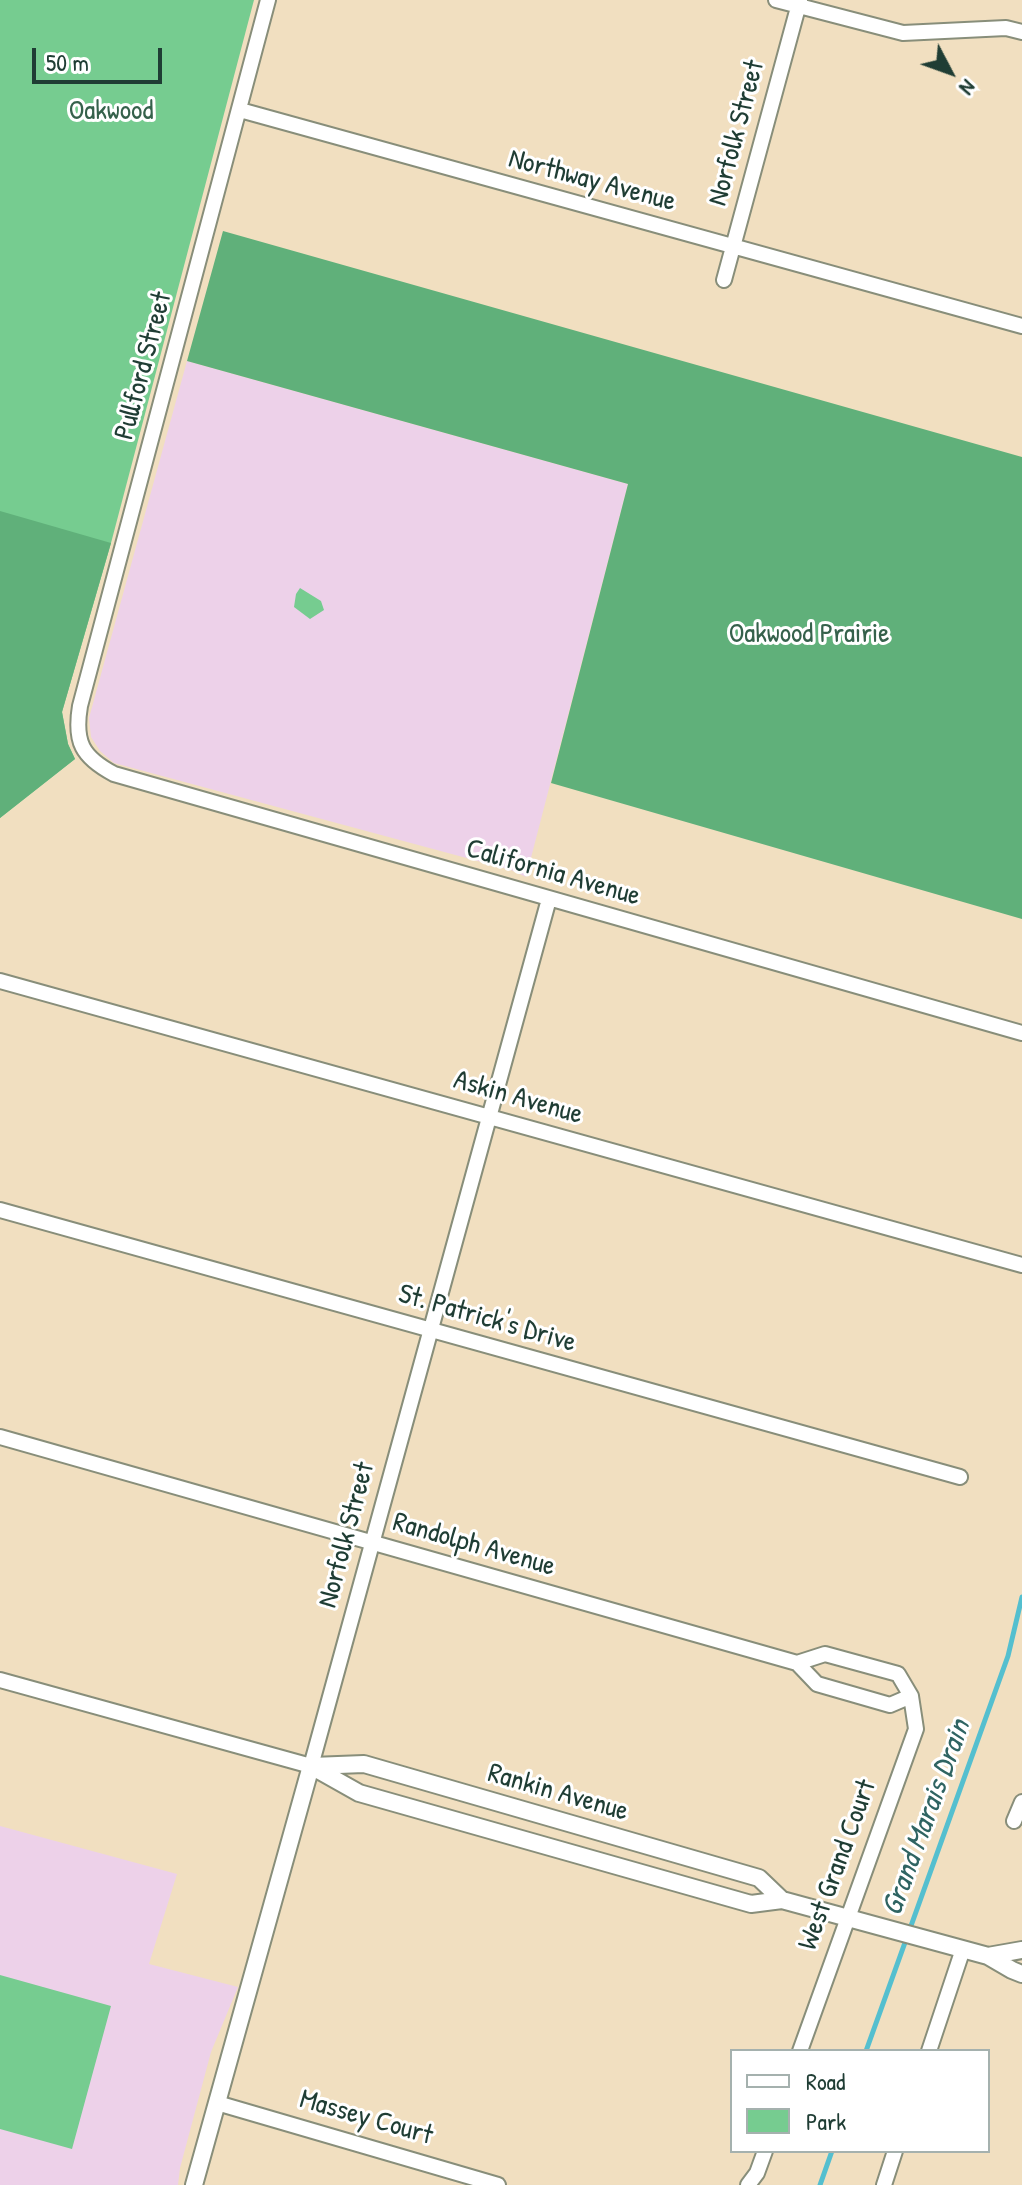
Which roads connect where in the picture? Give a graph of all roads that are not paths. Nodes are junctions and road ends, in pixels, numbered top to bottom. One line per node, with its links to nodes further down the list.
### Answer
1 (268, 0): 5 (street, Pullford Street)
2 (776, 0): 3 (street)
3 (799, 3): 4 (street); 6 (street, Norfolk Street)
4 (1022, 32)
5 (240, 110): 6 (street, Northway Avenue); 9 (street, Pullford Street)
6 (732, 247): 7 (street, Norfolk Street); 8 (street, Northway Avenue)
7 (724, 280)
8 (1022, 326)
9 (81, 745): 10 (street, California Avenue)
10 (549, 899): 12 (street, California Avenue); 13 (street, Norfolk Street)
11 (0, 981): 13 (street, Askin Avenue)
12 (1022, 1033)
13 (489, 1117): 15 (street, Askin Avenue); 16 (street, Norfolk Street)
14 (0, 1210): 16 (street, St. Patrick's Drive)
15 (1022, 1265)
16 (430, 1330): 18 (street, St. Patrick's Drive); 19 (street, Norfolk Street)
17 (0, 1437): 19 (street, Randolph Avenue)
18 (960, 1477)
19 (372, 1543): 20 (street, Randolph Avenue); 23 (street, Norfolk Street)
20 (797, 1663): 22 (street, Randolph Avenue); 22 (street, Randolph Avenue)
21 (0, 1680): 23 (street, Rankin Avenue)
22 (911, 1696): 27 (street, West Grand Court)
23 (311, 1766): 26 (street, Rankin Avenue); 26 (street, Rankin Avenue); 34 (street, Norfolk Street)
24 (1022, 1802): 25 (street)
25 (1014, 1821)
26 (782, 1900): 27 (street, Rankin Avenue)
27 (846, 1916): 28 (street, Rankin Avenue); 32 (street, West Grand Court)
28 (963, 1949): 30 (street, Rankin Avenue); 33 (street)
29 (1022, 1950): 30 (street, Rankin Avenue)
30 (988, 1956): 31 (street, Rankin Avenue)
31 (1022, 1974)
32 (801, 2049)
33 (930, 2049)
34 (217, 2103): 37 (street, Norfolk Street); 38 (street, Massey Court)
35 (764, 2153): 39 (street)
36 (894, 2153): 40 (street)
37 (194, 2185)
38 (498, 2185)
39 (748, 2185)
40 (884, 2185)

